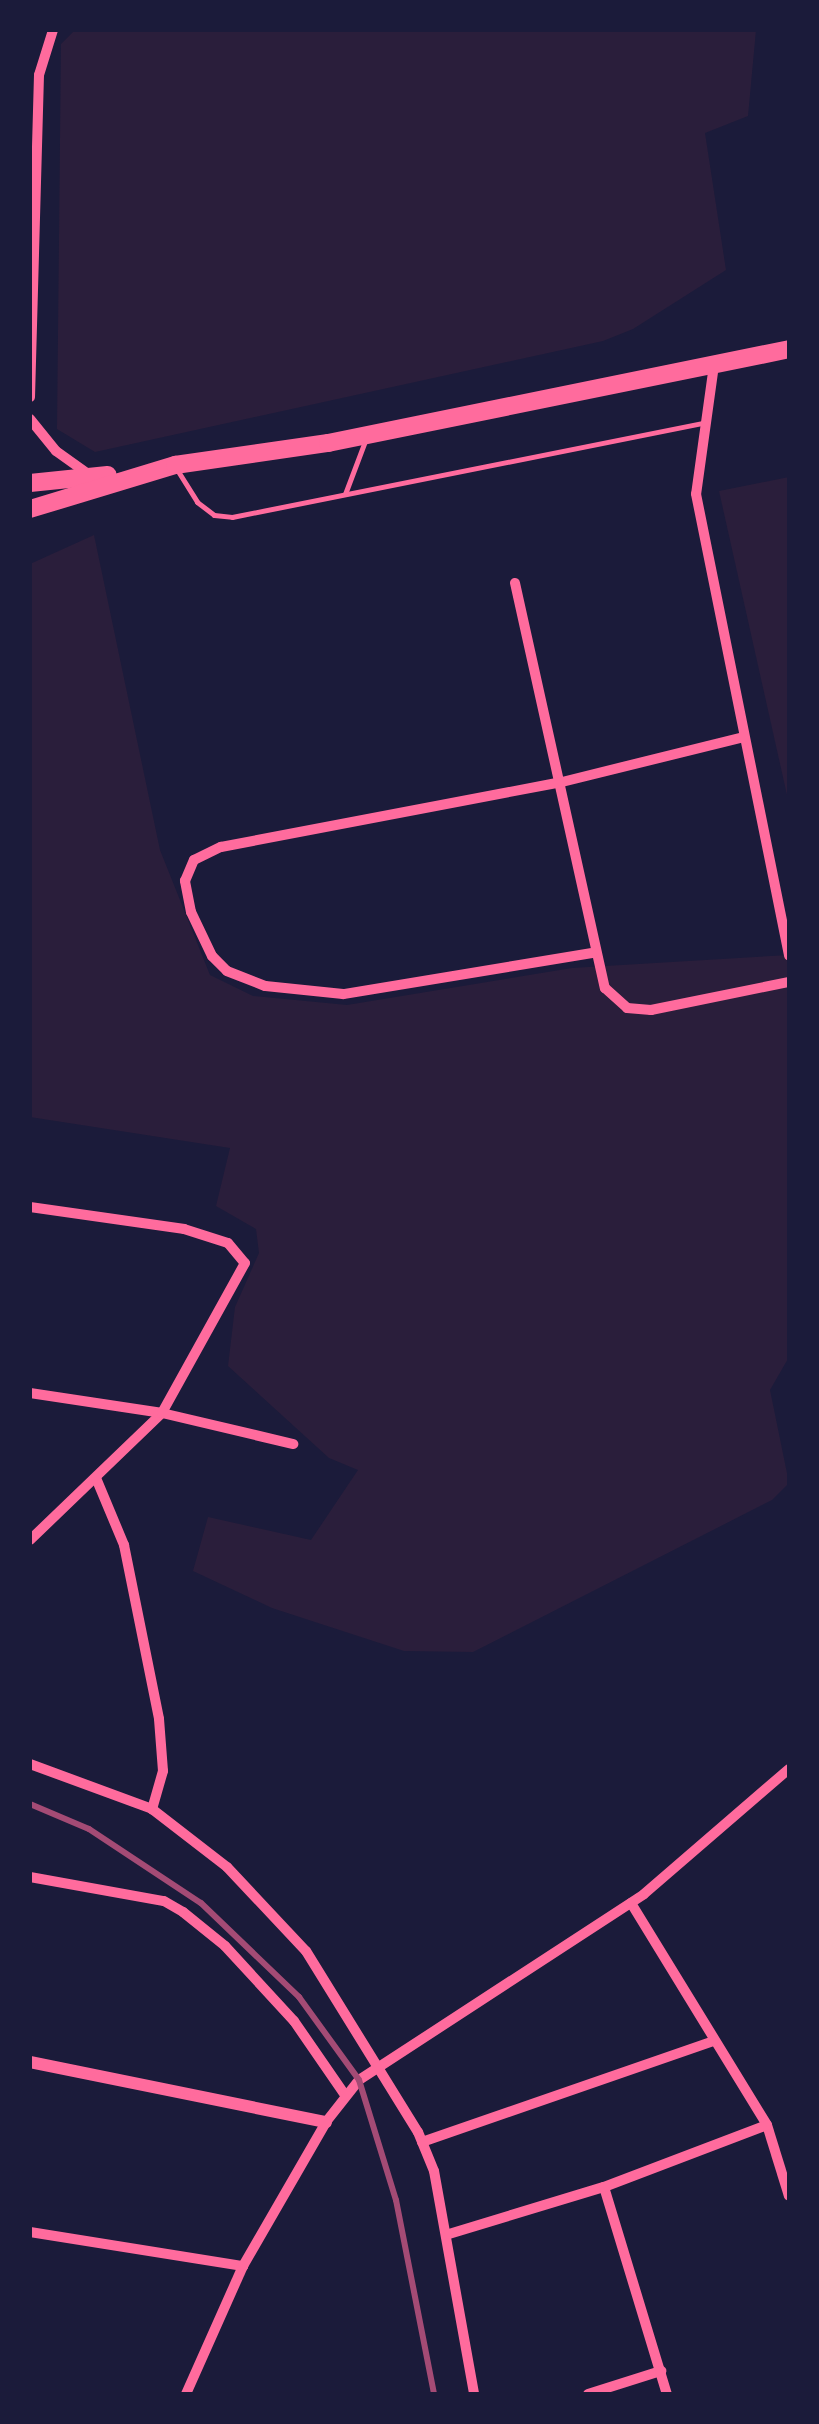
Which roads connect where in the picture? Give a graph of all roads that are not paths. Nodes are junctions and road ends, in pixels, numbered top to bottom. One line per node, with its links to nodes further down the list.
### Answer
1 (52, 30): 4 (street)
2 (789, 349): 3 (highway)
3 (714, 364): 6 (street); 7 (highway)
4 (30, 397)
5 (30, 420): 10 (street)
6 (702, 423): 12 (lane); 15 (street)
7 (366, 434): 8 (highway); 12 (lane)
8 (174, 465): 9 (highway); 12 (lane)
9 (153, 471): 10 (highway); 13 (highway)
10 (92, 477): 11 (highway)
11 (30, 483)
12 (345, 494)
13 (30, 509)
14 (516, 583): 16 (street)
15 (744, 736): 16 (street); 18 (street)
16 (562, 782): 17 (street); 17 (street)
17 (592, 953): 19 (street)
18 (789, 956)
19 (789, 982)
20 (30, 1207): 22 (street)
21 (30, 1393): 22 (street)
22 (162, 1413): 23 (street); 24 (street)
23 (293, 1444)
24 (96, 1478): 25 (street); 28 (street)
25 (30, 1540)
26 (30, 1764): 28 (street)
27 (789, 1769): 30 (street)
28 (152, 1809): 33 (street)
29 (30, 1877): 34 (street)
30 (631, 1902): 31 (street); 33 (street)
31 (714, 2041): 36 (street); 37 (street)
32 (30, 2062): 35 (street)
33 (379, 2065): 34 (street); 37 (street)
34 (345, 2095): 35 (street)
35 (326, 2122): 42 (street)
36 (767, 2124): 38 (street); 39 (street)
37 (422, 2142): 41 (street)
38 (604, 2187): 41 (street); 43 (street)
39 (789, 2196)
40 (30, 2232): 42 (street)
41 (450, 2234): 45 (street)
42 (243, 2266): 44 (street)
43 (661, 2371): 46 (street); 47 (street)
44 (186, 2394)
45 (474, 2394)
46 (588, 2394)
47 (667, 2394)

